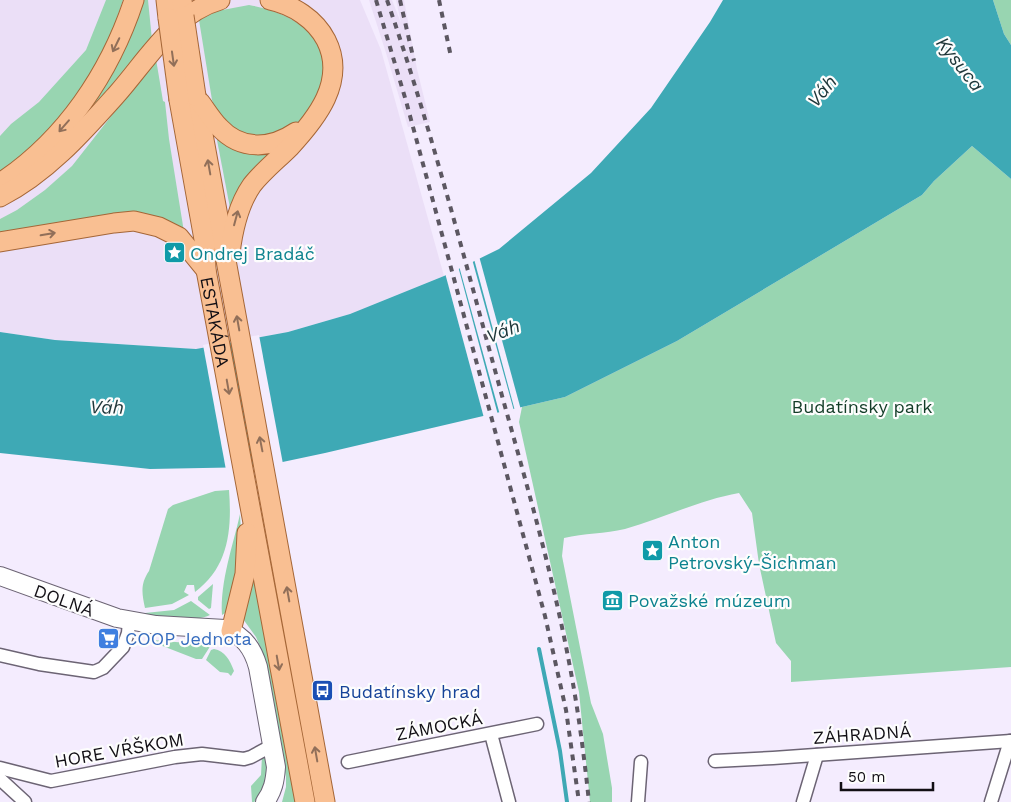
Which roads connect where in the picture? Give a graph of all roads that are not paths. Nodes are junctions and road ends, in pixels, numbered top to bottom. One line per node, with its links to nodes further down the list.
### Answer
1 (134, 0): 9 (main road, one-way to 9)
2 (166, 0): 7 (main road, ESTAKÁDA, one-way to 7, bridge)
3 (182, 0): 7 (main road, ESTAKÁDA, bridge)
4 (220, 0): 6 (main road)
5 (270, 0): 8 (main road)
6 (118, 93): 10 (main road); 11 (main road)
7 (188, 98): 8 (main road); 13 (main road, ESTAKÁDA, one-way to 7); 14 (main road, ESTAKÁDA)
8 (312, 121): 13 (main road, one-way to 8)
9 (0, 183)
10 (0, 197)
11 (0, 211)
12 (0, 242): 14 (main road, one-way to 14)
13 (228, 266): 33 (main road, ESTAKÁDA, one-way to 13)
14 (206, 270): 15 (main road, ESTAKÁDA, one-way to 15)
15 (248, 494): 18 (main road); 32 (main road, one-way to 32)
16 (0, 576): 17 (main road, DOLNÁ)
17 (129, 621): 18 (main road, DOLNÁ); 19 (street)
18 (231, 631): 23 (main road)
19 (0, 655)
20 (536, 724): 21 (street, ZÁMOCKÁ)
21 (491, 734): 26 (street, ZÁMOCKÁ); 34 (street)
22 (1011, 741): 24 (street, ZÁHRADNÁ); 37 (street)
23 (273, 745): 28 (street, HORE VŔŠKOM); 31 (main road)
24 (817, 754): 25 (street, ZÁHRADNÁ); 36 (street)
25 (715, 761)
26 (348, 762)
27 (642, 762): 35 (street)
28 (0, 768)
29 (0, 778): 30 (street)
30 (25, 802)
31 (265, 802)
32 (305, 802)
33 (325, 802)
34 (509, 802)
35 (638, 802)
36 (803, 802)
37 (992, 802)

